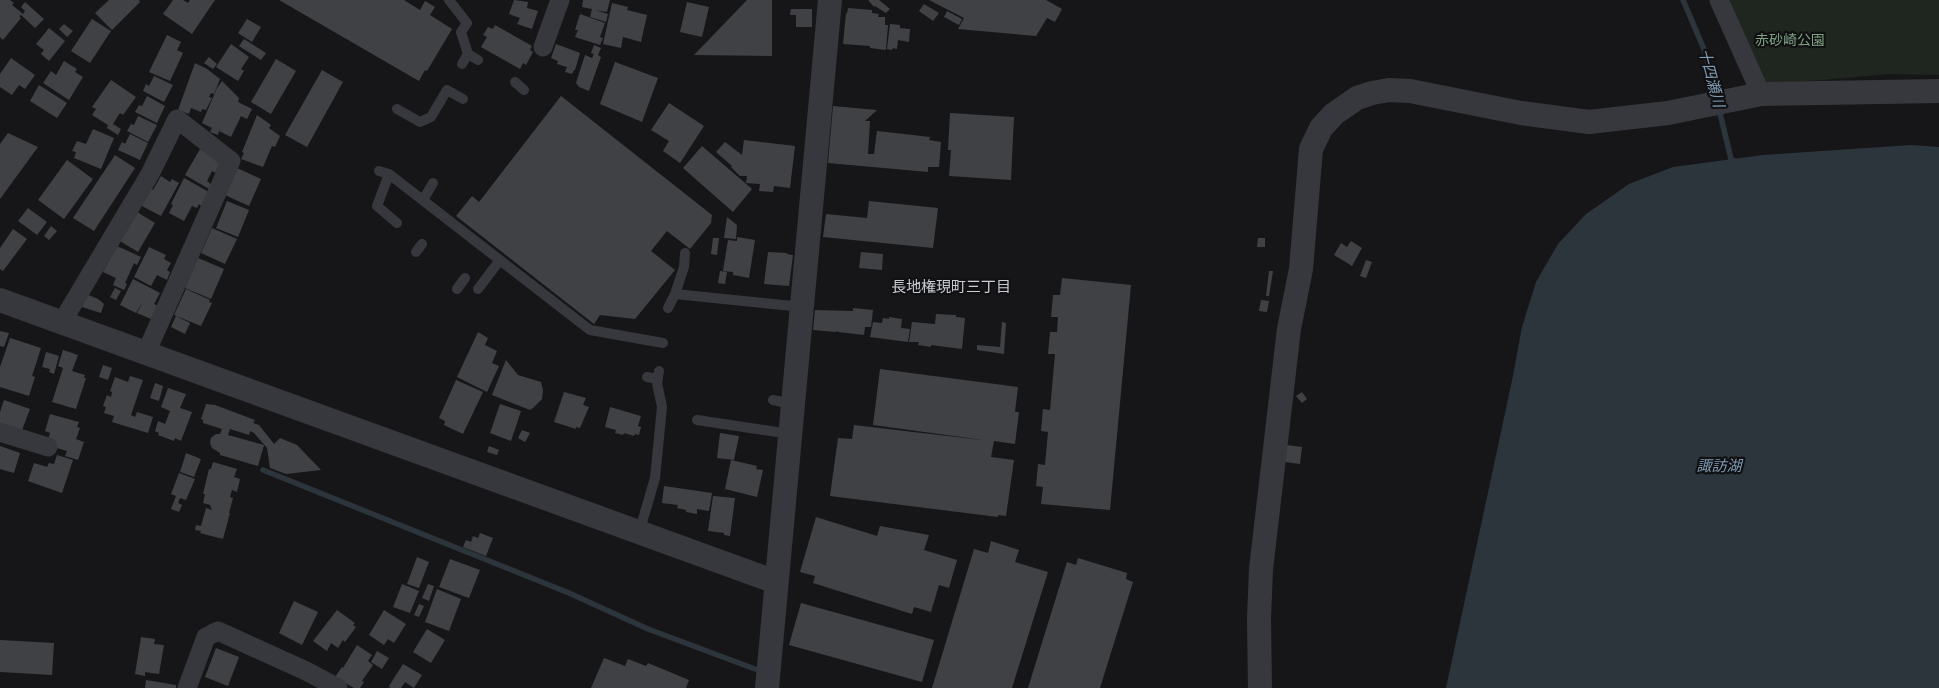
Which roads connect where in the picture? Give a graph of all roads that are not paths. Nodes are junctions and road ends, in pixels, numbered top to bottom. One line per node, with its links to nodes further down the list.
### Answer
1 (449, 0): 6 (lane)
2 (560, 0): 5 (street)
3 (830, 0): 25 (street)
4 (1719, 0): 12 (street)
5 (543, 47)
6 (468, 54): 7 (lane); 8 (lane)
7 (478, 60)
8 (462, 64)
9 (515, 82): 10 (lane)
10 (524, 90)
11 (1939, 91): 12 (street)
12 (1754, 95): 40 (street)
13 (463, 99): 14 (lane)
14 (397, 109)
15 (433, 183): 16 (lane)
16 (423, 200): 17 (lane); 19 (lane)
17 (397, 223)
18 (685, 253): 23 (lane)
19 (500, 260): 21 (lane); 28 (lane)
20 (465, 278): 22 (lane)
21 (478, 288)
22 (458, 289)
23 (675, 294): 25 (lane); 26 (lane)
24 (0, 300): 27 (street)
25 (802, 307): 33 (street)
26 (668, 308)
27 (62, 322): 29 (street); 29 (street)
28 (663, 343)
29 (146, 353): 35 (street)
30 (647, 377): 35 (lane)
31 (697, 420): 33 (lane)
32 (0, 432): 34 (street)
33 (790, 434): 36 (street)
34 (48, 447)
35 (639, 533): 36 (street)
36 (776, 582): 39 (street)
37 (187, 688): 38 (street)
38 (338, 688)
39 (767, 688)
40 (1260, 688)

